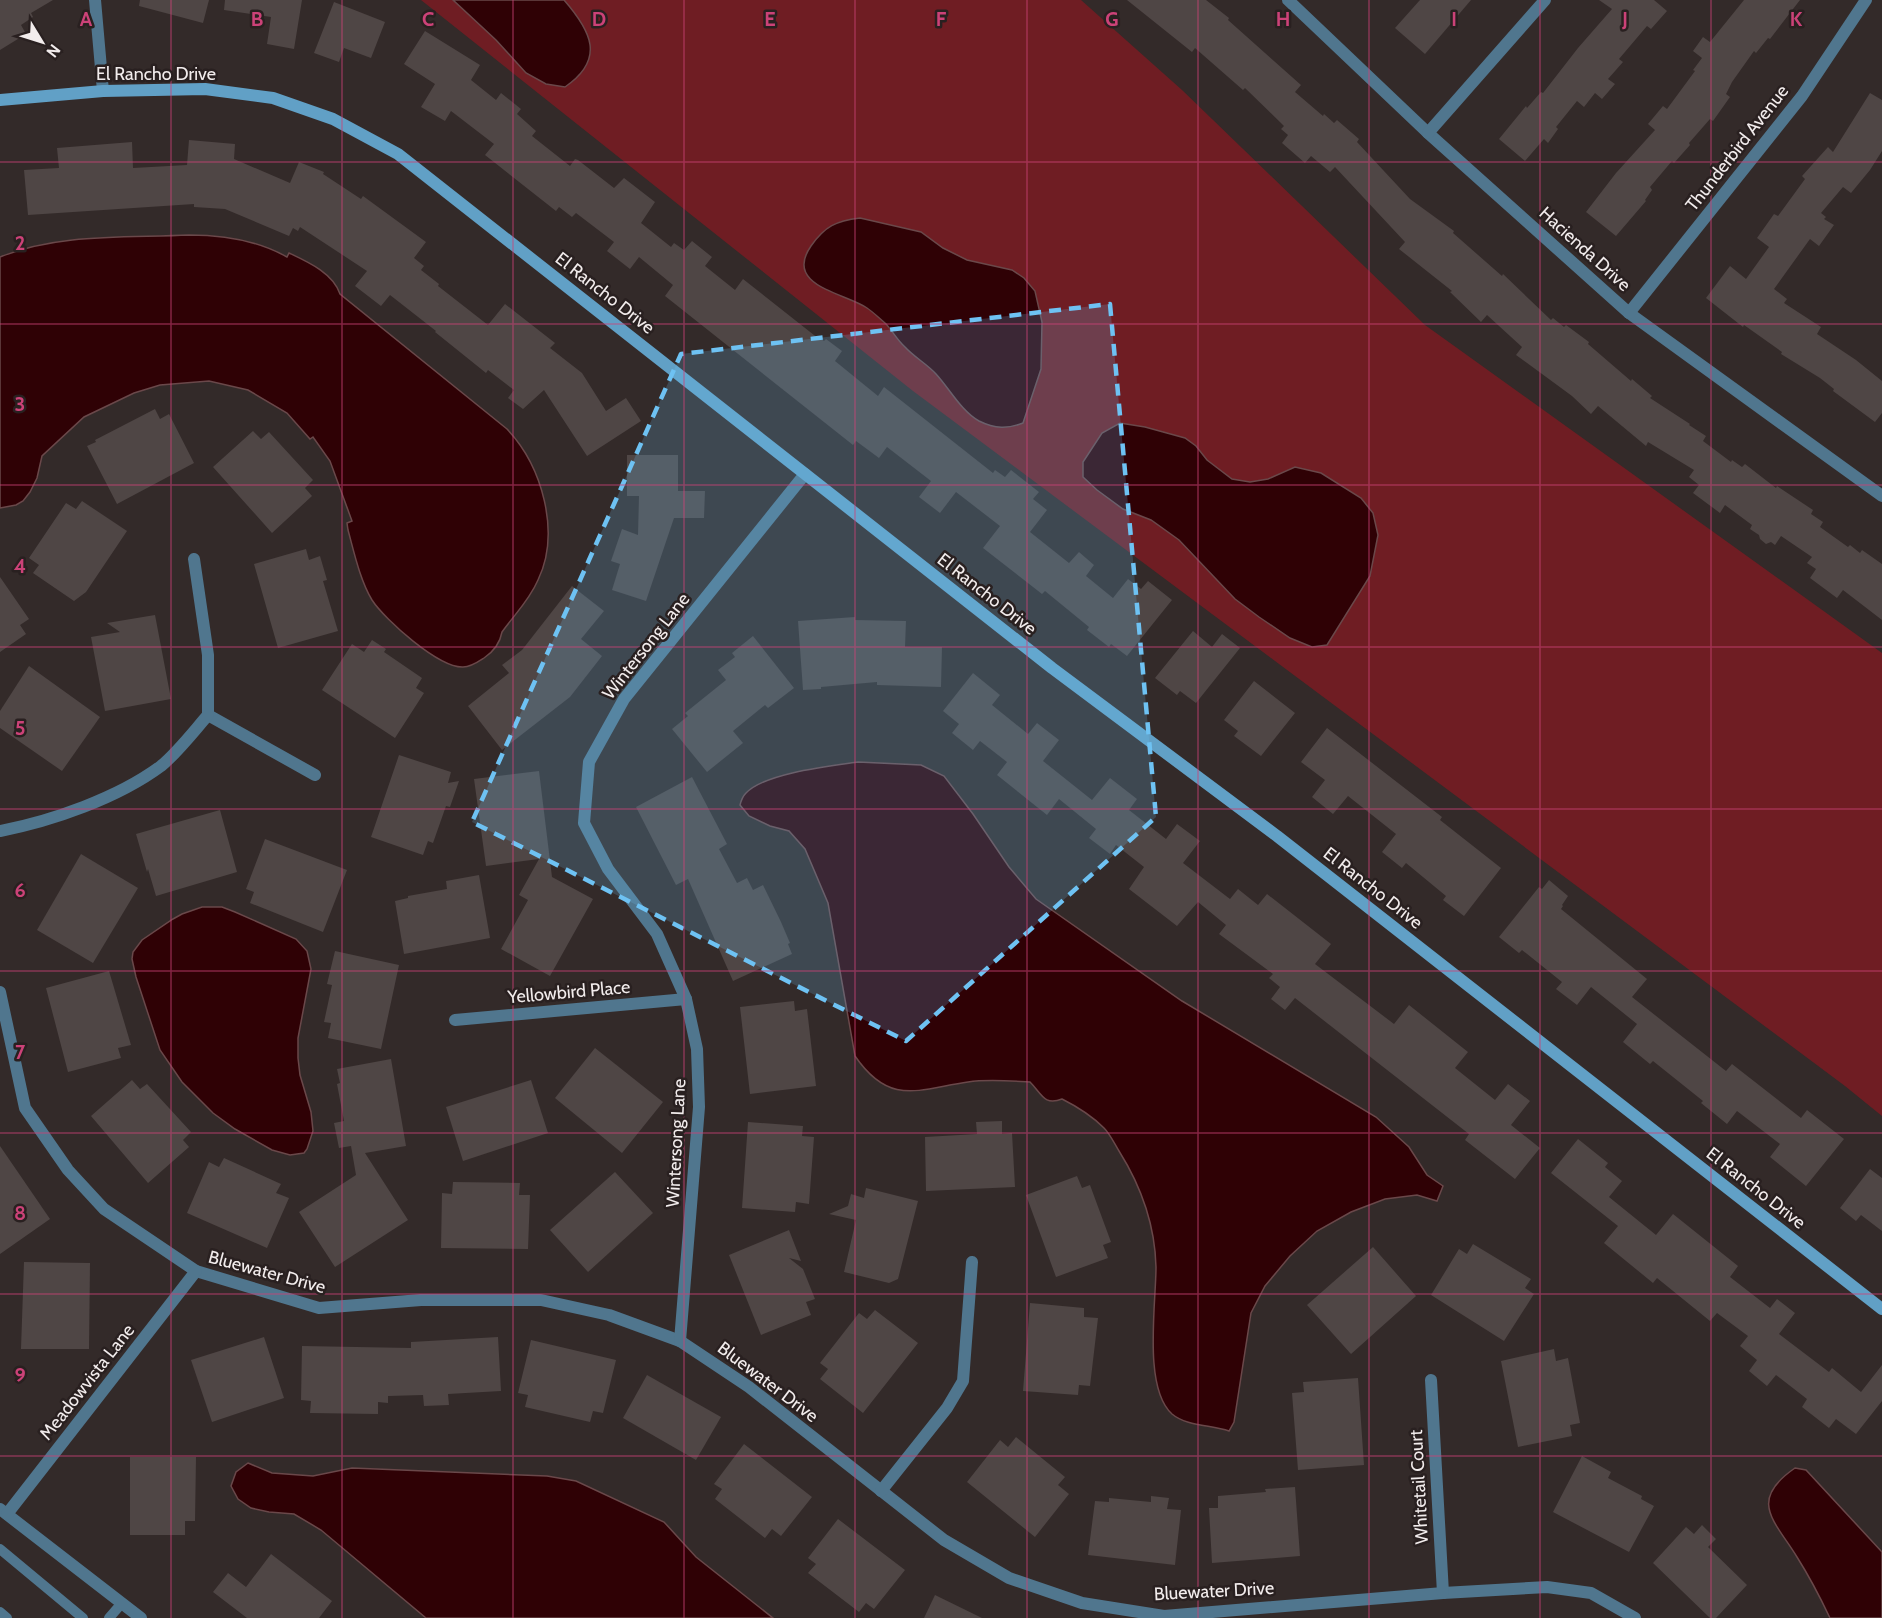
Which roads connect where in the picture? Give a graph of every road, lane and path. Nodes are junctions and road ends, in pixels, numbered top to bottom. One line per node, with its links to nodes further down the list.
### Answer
1 (95, 0): 5 (street)
2 (1288, 0): 7 (street, Hacienda Drive)
3 (1545, 0): 7 (street)
4 (1866, 0): 8 (street, Thunderbird Avenue)
5 (103, 91): 6 (street, El Rancho Drive); 9 (street, El Rancho Drive)
6 (0, 100)
7 (1428, 133): 8 (street, Hacienda Drive)
8 (1629, 312): 10 (street, Hacienda Drive)
9 (805, 474): 16 (street, Wintersong Lane); 20 (street, El Rancho Drive)
10 (1882, 496)
11 (195, 559): 12 (street)
12 (208, 715): 13 (street); 14 (street)
13 (315, 776)
14 (0, 831)
15 (0, 992): 19 (street, Bluewater Drive)
16 (686, 999): 17 (street, Yellowbird Place); 21 (street, Wintersong Lane)
17 (455, 1020)
18 (972, 1262): 23 (street)
19 (196, 1271): 21 (street, Bluewater Drive); 24 (street, Meadowvista Lane)
20 (1882, 1309)
21 (680, 1341): 23 (street, Bluewater Drive)
22 (1431, 1380): 26 (street, Whitetail Court)
23 (881, 1491): 26 (street, Bluewater Drive)
24 (2, 1515): 27 (street)
25 (0, 1549): 30 (lane)
26 (1443, 1593): 33 (street, Bluewater Drive)
27 (122, 1603): 31 (lane); 32 (street)
28 (0, 1612): 29 (lane)
29 (7, 1618)
30 (83, 1618)
31 (109, 1618)
32 (141, 1618)
33 (1635, 1618)

